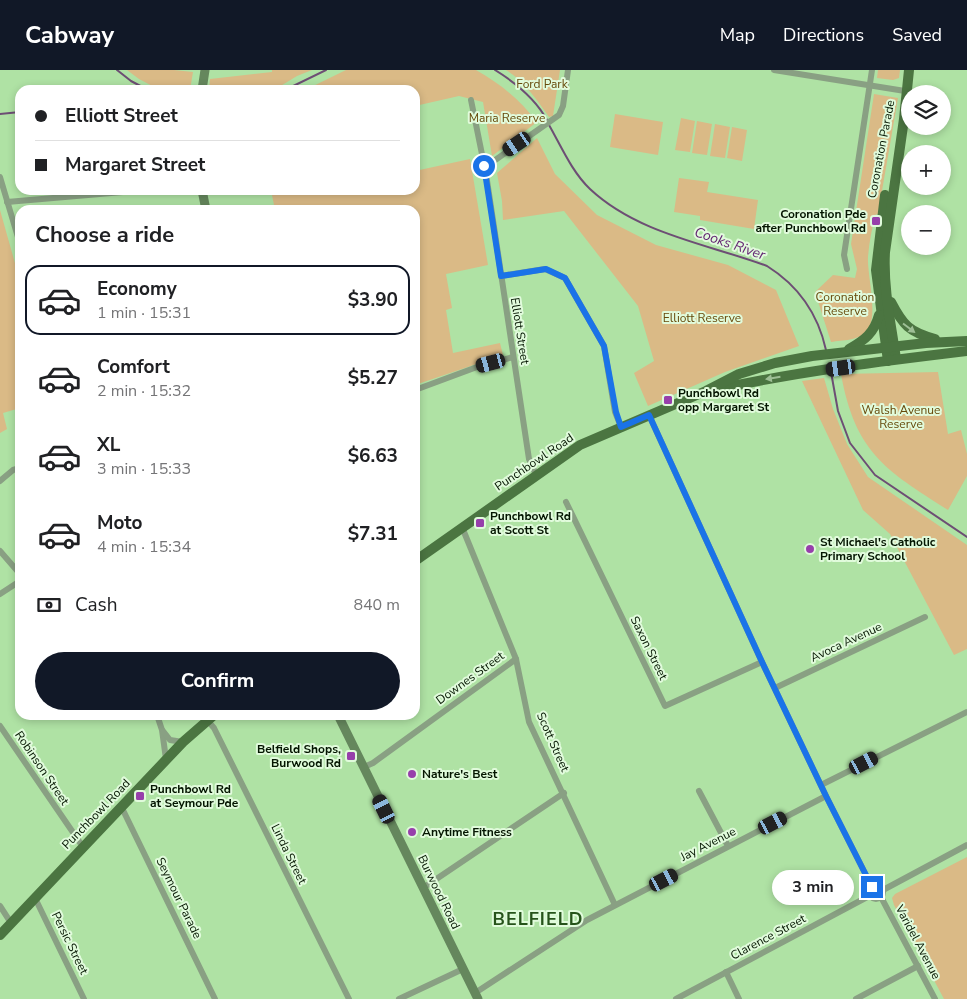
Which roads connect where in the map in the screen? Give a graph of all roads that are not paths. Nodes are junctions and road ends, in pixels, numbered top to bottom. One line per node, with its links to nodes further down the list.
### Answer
1 (205, 70): 6 (main road)
2 (568, 70): 13 (street)
3 (774, 70): 8 (street)
4 (872, 70): 8 (street, Coronation Parade)
5 (909, 70): 7 (main road, Coronation Parade)
6 (203, 85)
7 (906, 85)
8 (870, 86): 9 (street); 18 (street, Coronation Parade)
9 (901, 90)
10 (471, 100): 13 (street, Elliott Street)
11 (901, 108): 21 (main road, Coronation Parade)
12 (902, 135): 20 (main road, Coronation Parade)
13 (486, 174): 19 (street, Elliott Street)
14 (0, 177): 16 (street)
15 (88, 195): 16 (street)
16 (7, 202): 17 (street)
17 (15, 228)
18 (847, 269)
19 (501, 276): 27 (street, Elliott Street); 32 (street)
20 (886, 295): 23 (main road, one-way to 23); 24 (main road, Coronation Parade)
21 (881, 309): 24 (main road, Coronation Parade); 26 (main road)
22 (967, 341): 23 (main road, Punchbowl Road)
23 (947, 342): 24 (main road, Punchbowl Road)
24 (886, 347): 26 (main road, Punchbowl Road); 28 (main road, Coronation Parade)
25 (967, 351): 28 (main road, Punchbowl Road)
26 (841, 352): 30 (main road, Punchbowl Road)
27 (513, 357): 29 (street); 34 (street, Elliott Street)
28 (892, 360): 30 (main road, Punchbowl Road, one-way to 30)
29 (420, 388)
30 (706, 391): 31 (main road, Punchbowl Road)
31 (649, 415): 32 (main road, Punchbowl Road); 45 (street)
32 (621, 427): 34 (main road, Punchbowl Road)
33 (15, 469): 35 (street)
34 (536, 475): 37 (main road, Punchbowl Road)
35 (0, 481)
36 (566, 502): 45 (street, Saxon Street)
37 (462, 527): 39 (main road, Punchbowl Road); 44 (street, Scott Street)
38 (0, 551): 40 (street)
39 (420, 557)
40 (15, 568)
41 (15, 584): 42 (street)
42 (0, 594)
43 (925, 617): 46 (street, Avoca Avenue)
44 (516, 659): 56 (street, Downes Street); 59 (street, Scott Street)
45 (762, 662): 46 (street)
46 (775, 688): 57 (street)
47 (967, 712): 57 (street)
48 (159, 720): 53 (street)
49 (209, 720): 54 (main road, Punchbowl Road)
50 (212, 720): 81 (street, Linda Street)
51 (340, 720): 56 (main road, Burwood Road)
52 (0, 726): 64 (street, Robinson Street)
53 (162, 730): 54 (street); 55 (street)
54 (183, 742): 55 (main road, Punchbowl Road)
55 (166, 759): 61 (main road, Punchbowl Road)
56 (364, 767): 66 (main road, Burwood Road)
57 (821, 785): 60 (street)
58 (699, 792): 63 (street)
59 (564, 793): 66 (street); 71 (street, Scott Street)
60 (826, 796): 63 (street, Jay Avenue); 65 (street)
61 (122, 806): 64 (main road, Punchbowl Road); 80 (street, Seymour Parade)
62 (967, 845): 67 (street)
63 (728, 846): 71 (street, Jay Avenue)
64 (83, 847): 70 (main road, Punchbowl Road)
65 (872, 887): 67 (street); 68 (street)
66 (423, 888): 76 (main road, Burwood Road)
67 (883, 890): 69 (street)
68 (870, 895): 69 (street); 77 (street, Clarence Street)
69 (881, 897): 75 (street, Varidel Avenue)
70 (35, 898): 73 (main road, Punchbowl Road); 79 (street, Persic Street)
71 (615, 905): 78 (street, Jay Avenue)
72 (0, 906): 73 (street)
73 (12, 922): 74 (main road, Punchbowl Road)
74 (0, 935)
75 (918, 966): 85 (street); 86 (street, Varidel Avenue)
76 (463, 969): 78 (main road, Burwood Road); 82 (street)
77 (726, 972): 83 (street, Clarence Street); 84 (street)
78 (476, 996)
79 (84, 999)
80 (216, 999)
81 (349, 999)
82 (399, 999)
83 (676, 999)
84 (739, 999)
85 (856, 999)
86 (935, 999)

